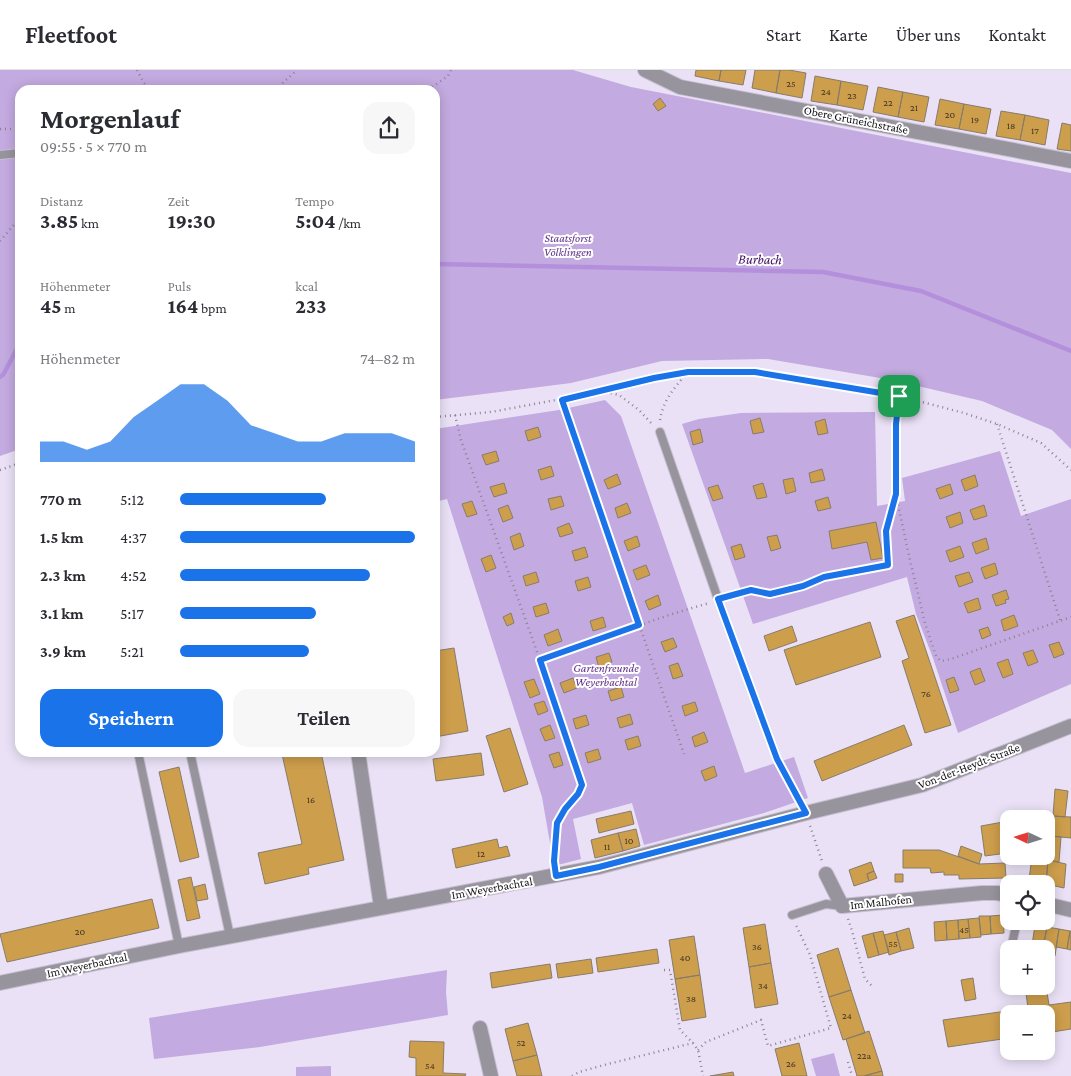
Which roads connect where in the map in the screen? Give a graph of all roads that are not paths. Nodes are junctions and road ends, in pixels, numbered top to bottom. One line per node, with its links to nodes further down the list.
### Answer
1 (645, 70): 4 (street, Obere Grüneichstraße)
2 (15, 154): 3 (lane)
3 (0, 155)
4 (1071, 161)
5 (660, 432): 10 (lane)
6 (1071, 726): 10 (street, Von-der-Heydt-Straße)
7 (139, 757): 19 (lane)
8 (191, 757): 18 (lane)
9 (359, 757): 15 (street)
10 (807, 818): 15 (street, Im Weyerbachtal)
11 (826, 874): 13 (street, Im Malhofen)
12 (1000, 894): 13 (street, Im Malhofen)
13 (842, 906): 17 (lane)
14 (1055, 906): 16 (street)
15 (381, 908): 18 (street, Im Weyerbachtal)
16 (1071, 910)
17 (792, 915)
18 (230, 936): 19 (street, Im Weyerbachtal)
19 (179, 946): 20 (street, Im Weyerbachtal)
20 (0, 983)
21 (480, 1028): 22 (street)
22 (492, 1076)

